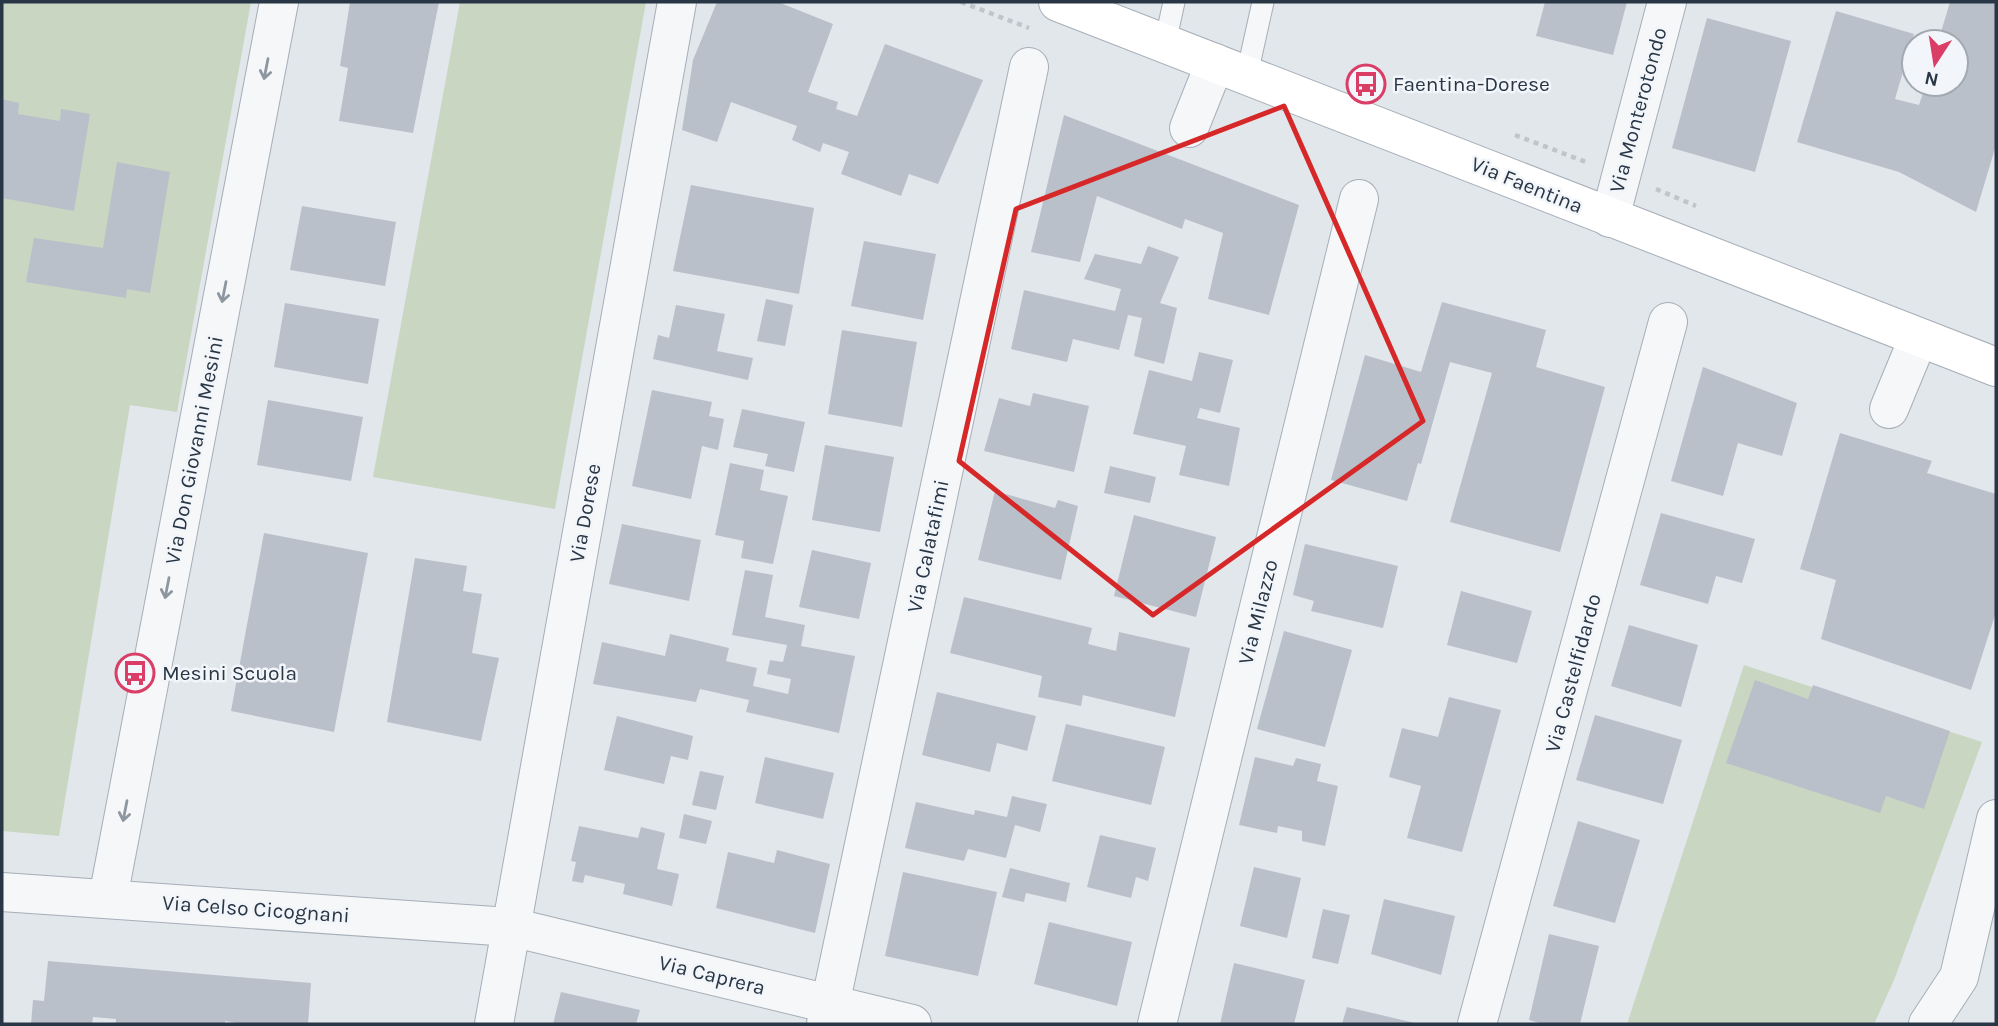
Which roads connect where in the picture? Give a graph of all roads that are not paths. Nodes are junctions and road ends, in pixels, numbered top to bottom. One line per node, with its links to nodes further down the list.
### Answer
1 (279, 2): 19 (street, Via Don Giovanni Mesini, one-way to 19)
2 (677, 2): 20 (street, Via Dorese)
3 (1058, 2): 7 (street, Via Faentina)
4 (1174, 2): 7 (lane)
5 (1263, 2): 9 (lane)
6 (1667, 2): 12 (street, Via Monterotondo)
7 (1165, 44): 9 (street, Via Faentina)
8 (1029, 67): 21 (street, Via Calatafimi)
9 (1231, 69): 10 (street); 12 (street, Via Faentina)
10 (1189, 128)
11 (1359, 199): 24 (street, Via Milazzo)
12 (1610, 218): 14 (street, Via Faentina)
13 (1668, 321): 25 (street, Via Castelfidardo)
14 (1919, 339): 15 (street, Via Faentina); 16 (street)
15 (1996, 367)
16 (1889, 410)
17 (1996, 819): 26 (street)
18 (2, 891): 19 (street, Via Celso Cicognani)
19 (108, 898): 20 (street, Via Celso Cicognani)
20 (511, 927): 21 (street, Via Caprera); 22 (street, Via Dorese)
21 (828, 1014): 23 (street, Via Caprera)
22 (494, 1024)
23 (912, 1024)
24 (1157, 1024)
25 (1477, 1024)
26 (1928, 1024)

